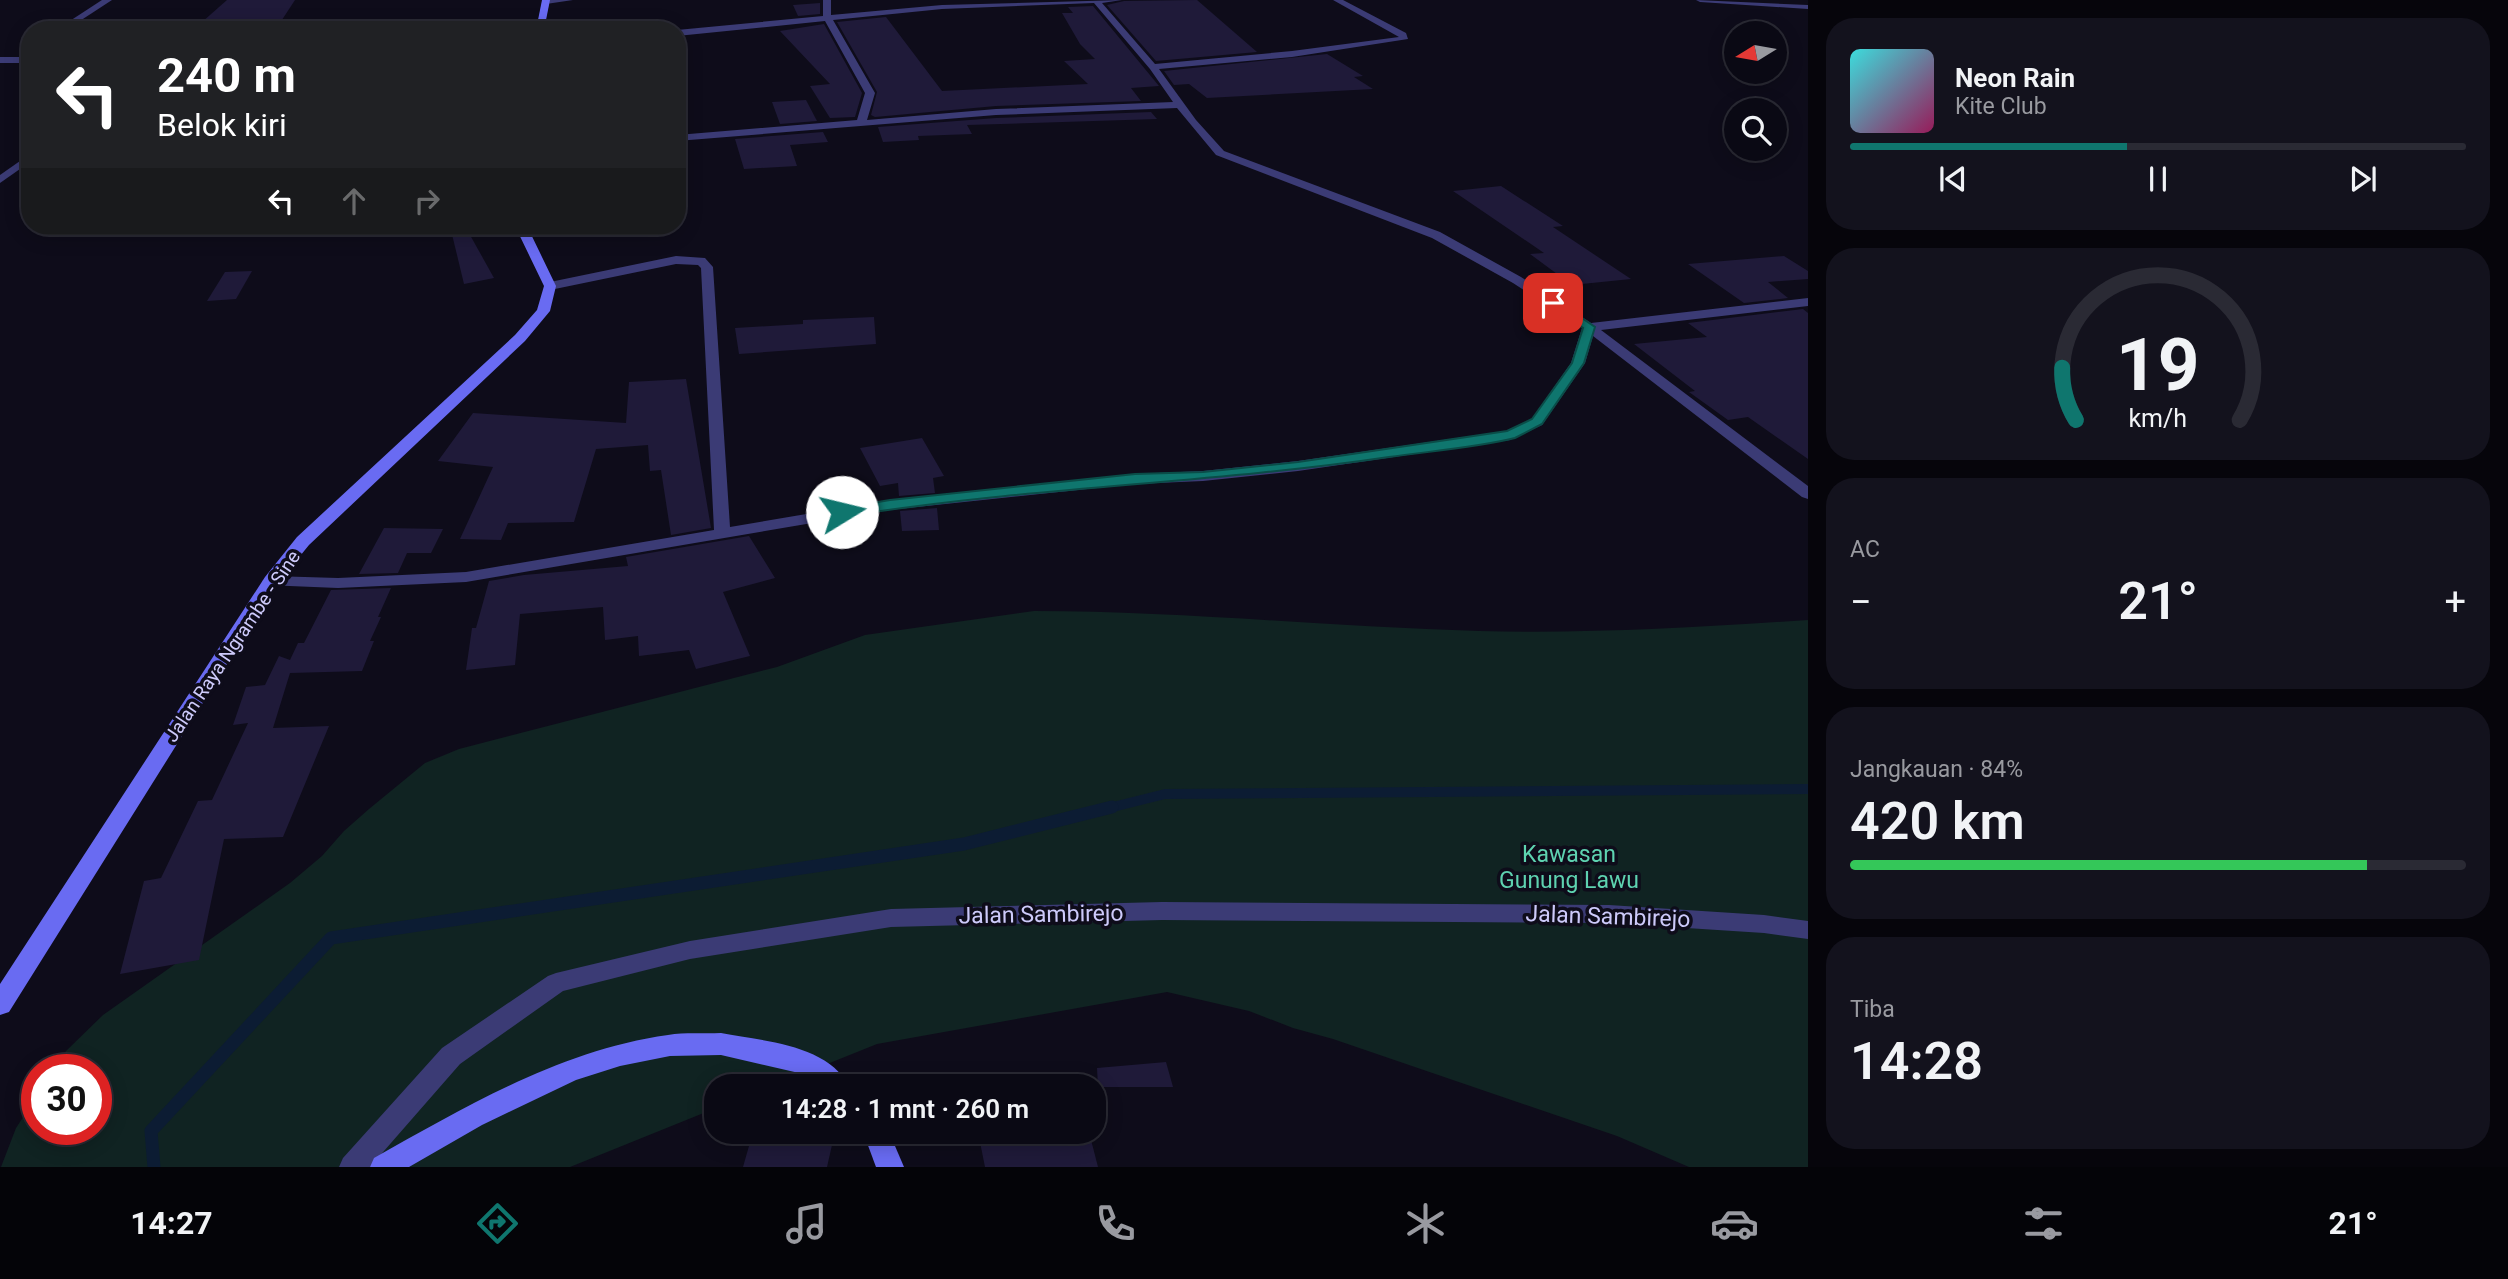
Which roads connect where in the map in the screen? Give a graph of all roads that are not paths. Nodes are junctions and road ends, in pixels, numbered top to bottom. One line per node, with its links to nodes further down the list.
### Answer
1 (108, 0): 11 (street)
2 (569, 0): 8 (street)
3 (827, 0): 10 (street)
4 (1096, 0): 5 (street); 10 (street); 18 (street)
5 (1118, 0)
6 (1336, 0): 18 (street)
7 (1700, 0): 9 (street)
8 (546, 1): 12 (main road)
9 (1808, 7)
10 (827, 17): 13 (street); 20 (street)
11 (74, 21)
12 (542, 21)
13 (686, 32)
14 (21, 54): 16 (street)
15 (0, 60): 16 (street)
16 (12, 60): 17 (street)
17 (21, 60)
18 (1153, 68): 19 (street)
19 (1179, 105): 20 (street); 27 (street)
20 (861, 123): 21 (street)
21 (686, 137)
22 (21, 164): 23 (street)
23 (0, 180)
24 (525, 235): 25 (main road)
25 (550, 286): 29 (street); 30 (main road, Jalan Raya Ngrambe - Sine)
26 (1808, 302): 27 (street)
27 (1589, 327): 28 (street); 29 (street)
28 (1808, 494)
29 (722, 532): 30 (street)
30 (271, 581): 32 (main road, Jalan Raya Ngrambe - Sine)
31 (1808, 930): 35 (street, Jalan Sambirejo)
32 (0, 1005)
33 (822, 1074): 36 (main road)
34 (881, 1144): 37 (main road)
35 (353, 1167)
36 (384, 1167)
37 (890, 1167)

